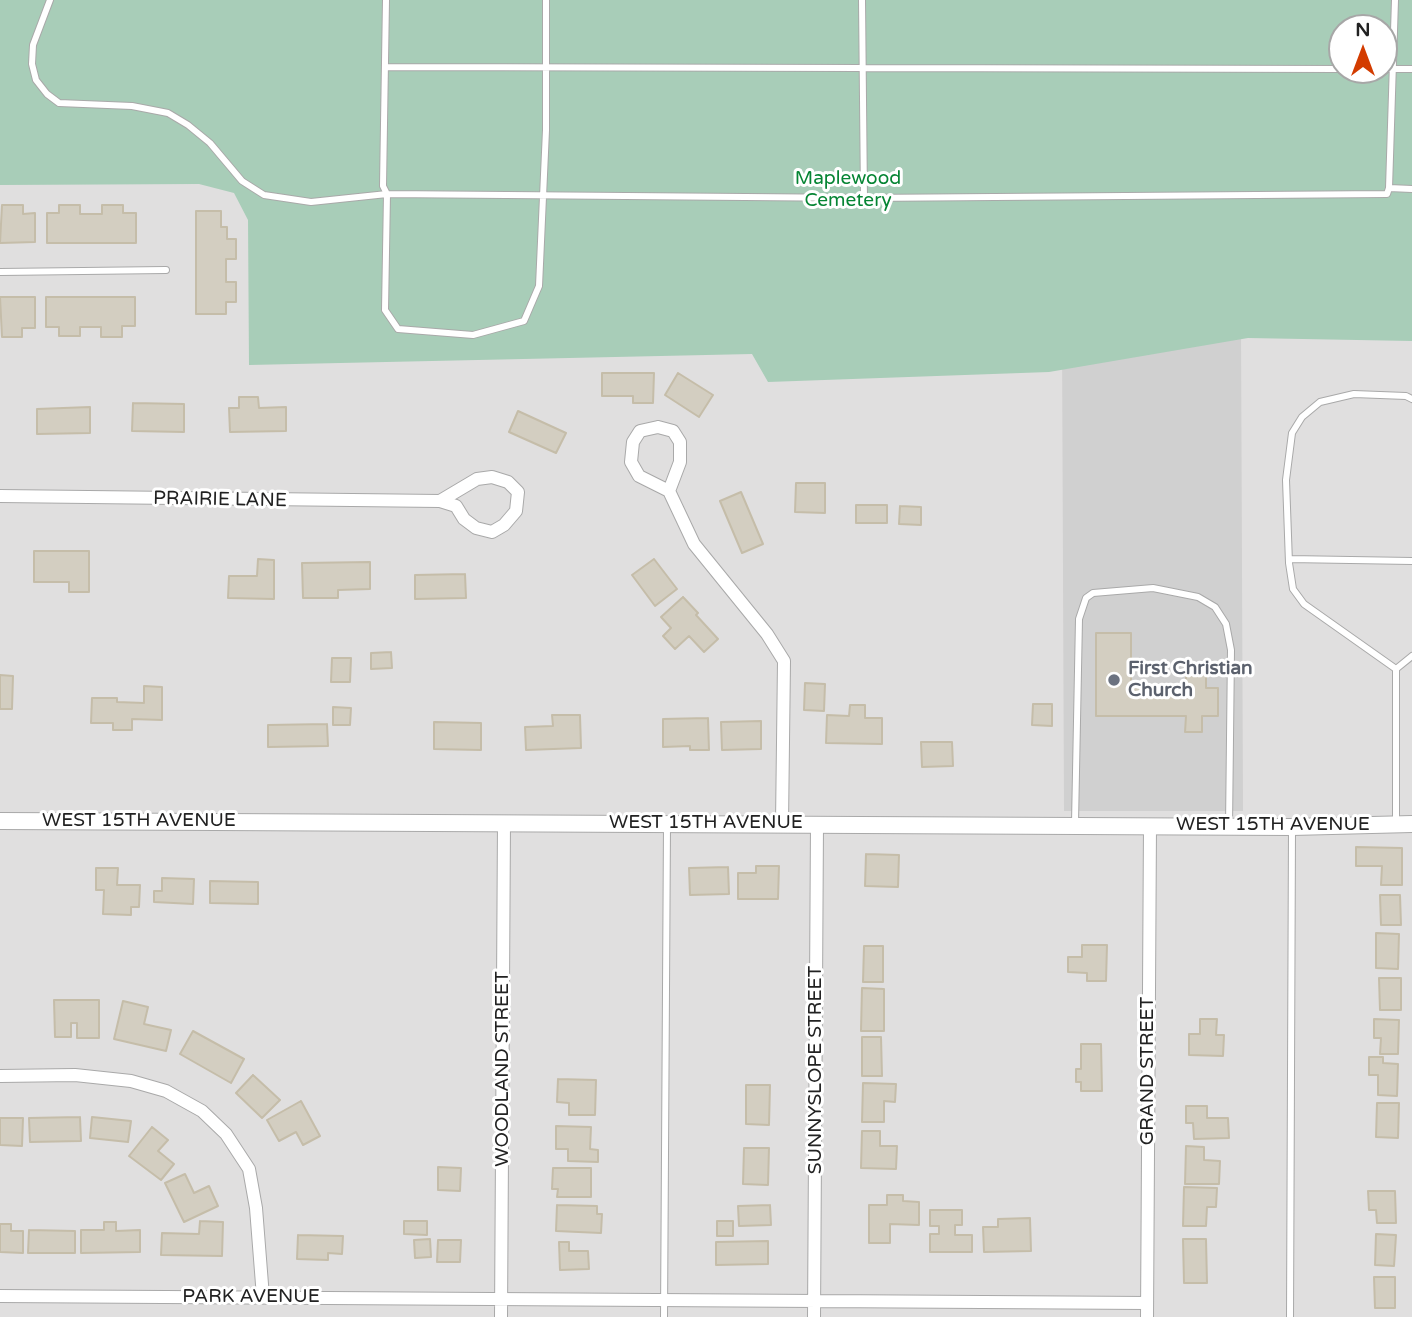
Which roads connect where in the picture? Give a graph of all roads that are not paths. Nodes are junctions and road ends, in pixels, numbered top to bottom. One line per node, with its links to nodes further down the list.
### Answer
1 (50, 0): 12 (lane)
2 (386, 0): 5 (lane)
3 (546, 0): 6 (lane)
4 (862, 0): 7 (lane)
5 (385, 66): 6 (lane); 12 (lane)
6 (546, 67): 7 (lane); 13 (lane)
7 (863, 68): 8 (lane); 14 (lane)
8 (1328, 69)
9 (1392, 84): 10 (lane)
10 (1389, 188): 11 (lane); 14 (lane)
11 (1412, 189)
12 (387, 194): 13 (lane); 13 (lane)
13 (543, 195): 14 (lane)
14 (864, 198)
15 (166, 270): 16 (lane)
16 (0, 272)
17 (1412, 399): 21 (lane)
18 (669, 491): 18 (street); 28 (street)
19 (0, 496): 20 (street, PRAIRIE LANE)
20 (440, 501): 20 (street)
21 (1289, 559): 22 (lane); 24 (lane)
22 (1412, 561)
23 (1412, 656): 24 (lane)
24 (1396, 669): 30 (lane)
25 (0, 821): 26 (street, WEST 15TH AVENUE)
26 (505, 822): 27 (street, WEST 15TH AVENUE); 38 (street, WOODLAND STREET)
27 (667, 823): 28 (street, WEST 15TH AVENUE); 39 (lane)
28 (782, 823): 29 (street, WEST 15TH AVENUE)
29 (817, 824): 31 (street, WEST 15TH AVENUE); 40 (street, SUNNYSLOPE STREET)
30 (1404, 824): 34 (street, WEST 15TH AVENUE)
31 (1075, 825): 32 (street, WEST 15TH AVENUE); 33 (lane)
32 (1150, 826): 33 (street, WEST 15TH AVENUE); 41 (street, GRAND STREET)
33 (1229, 826): 34 (street, WEST 15TH AVENUE)
34 (1292, 827): 46 (lane)
35 (0, 1076): 37 (street)
36 (0, 1296): 37 (street, PARK AVENUE)
37 (263, 1297): 38 (street, PARK AVENUE)
38 (502, 1299): 39 (street, PARK AVENUE); 42 (street, WOODLAND STREET)
39 (665, 1300): 40 (street, PARK AVENUE); 43 (lane)
40 (814, 1301): 41 (street, PARK AVENUE); 44 (street, SUNNYSLOPE STREET)
41 (1147, 1303): 45 (street, GRAND STREET)
42 (501, 1317)
43 (664, 1317)
44 (814, 1317)
45 (1147, 1317)
46 (1290, 1317)

